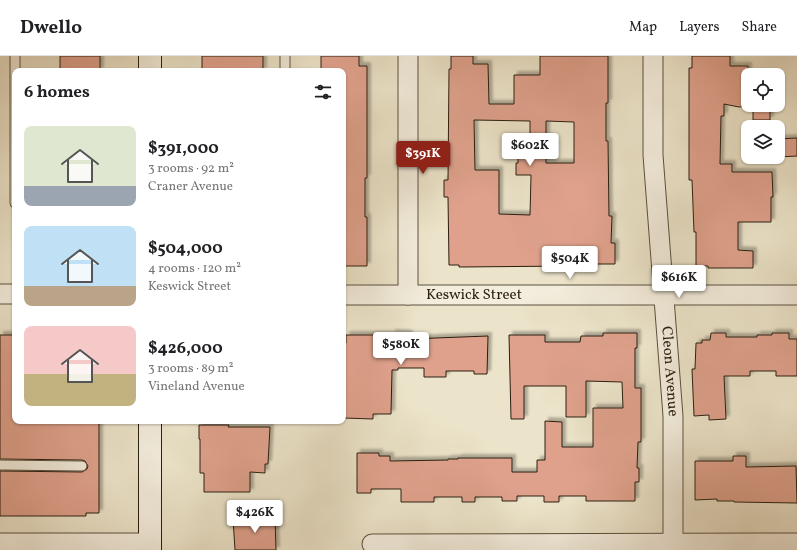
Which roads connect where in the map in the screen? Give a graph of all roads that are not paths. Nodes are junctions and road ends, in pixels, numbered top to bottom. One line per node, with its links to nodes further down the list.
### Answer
1 (15, 56): 6 (lane)
2 (150, 56): 7 (main road)
3 (285, 56): 8 (lane)
4 (408, 56): 12 (street)
5 (653, 56): 13 (street, Cleon Avenue)
6 (15, 68)
7 (150, 68)
8 (285, 68)
9 (0, 294): 10 (street)
10 (12, 294)
11 (346, 295): 12 (street, Keswick Street)
12 (408, 295): 13 (street, Keswick Street)
13 (663, 295): 14 (street, Keswick Street); 19 (street, Cleon Avenue)
14 (797, 295)
15 (150, 424): 22 (main road)
16 (0, 465): 17 (lane)
17 (82, 466)
18 (0, 543): 22 (street)
19 (673, 543): 20 (street); 21 (street)
20 (797, 543)
21 (372, 544)
22 (150, 547)

